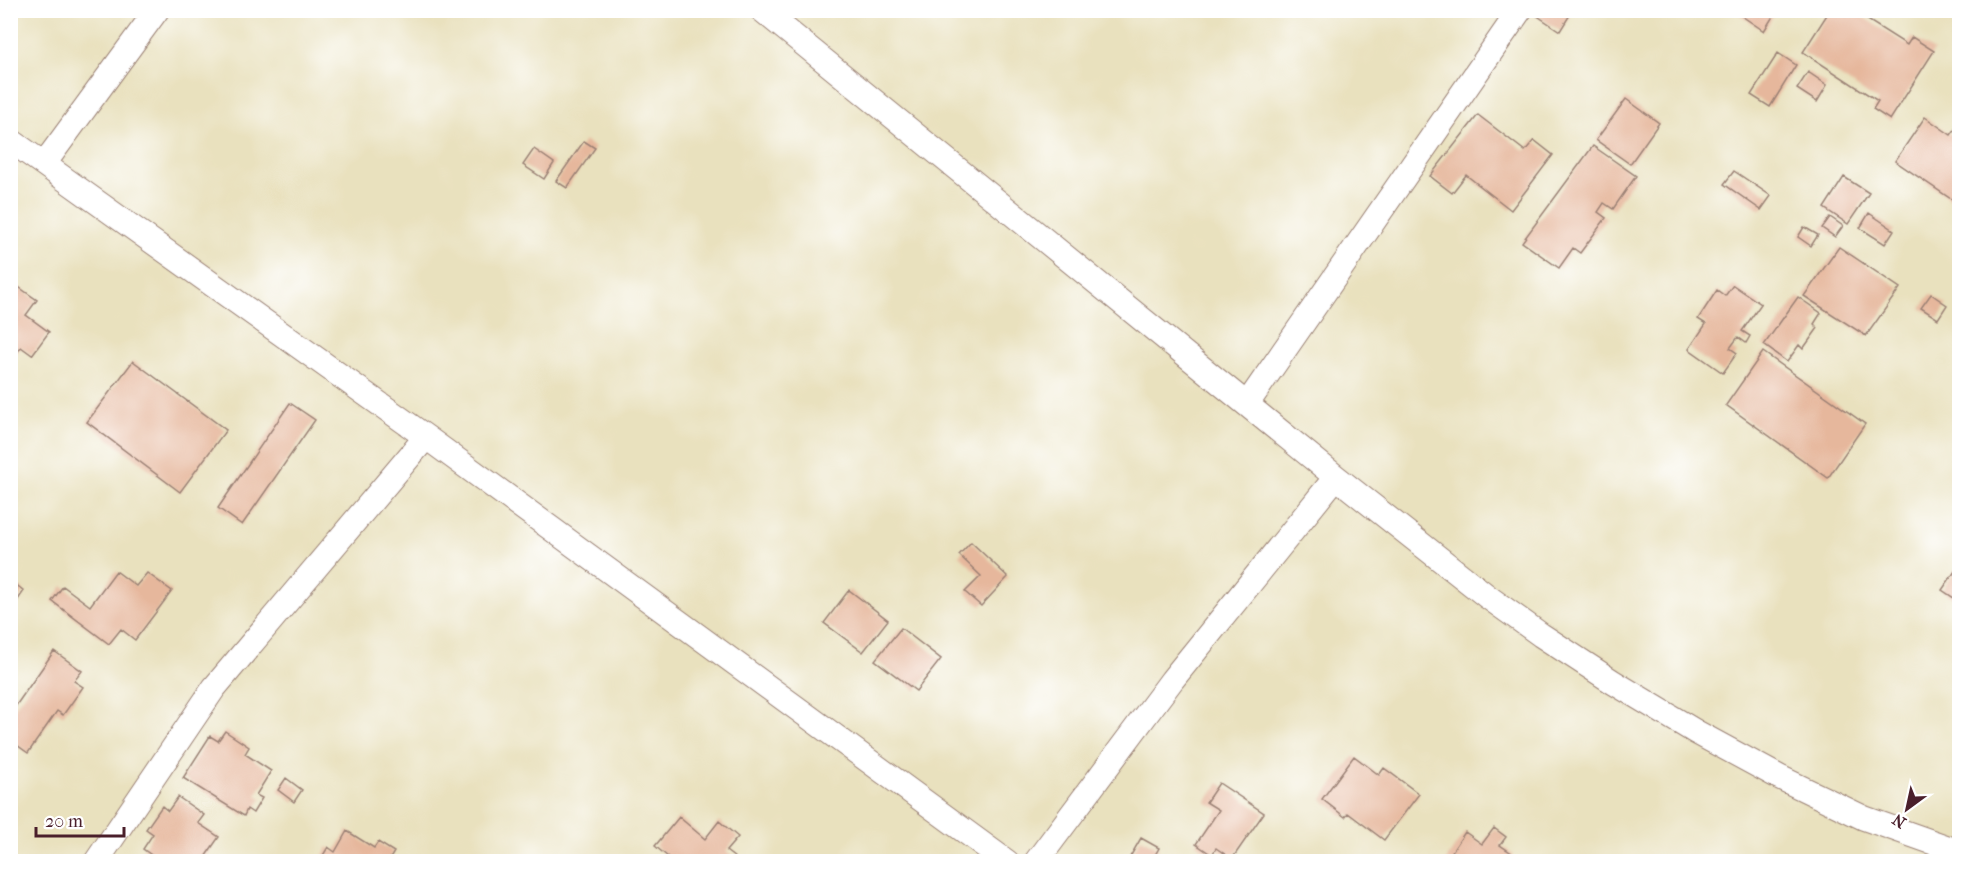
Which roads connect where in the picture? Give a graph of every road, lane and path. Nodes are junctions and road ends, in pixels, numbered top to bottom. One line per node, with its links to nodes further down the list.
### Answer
1 (157, 10): 5 (street)
2 (762, 10): 6 (street)
3 (1520, 10): 6 (street)
4 (10, 140): 5 (street)
5 (44, 164): 7 (street)
6 (1247, 404): 8 (street)
7 (426, 437): 10 (street); 11 (street)
8 (1336, 477): 9 (street); 12 (street)
9 (1959, 852)
10 (96, 861)
11 (1007, 861)
12 (1036, 861)

